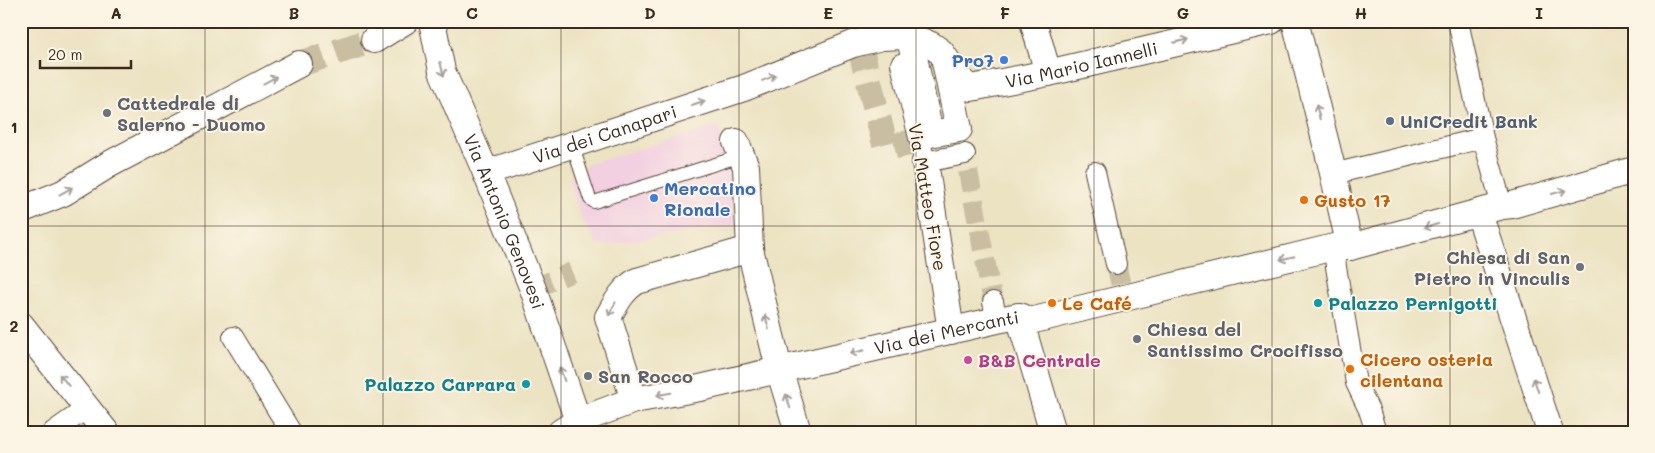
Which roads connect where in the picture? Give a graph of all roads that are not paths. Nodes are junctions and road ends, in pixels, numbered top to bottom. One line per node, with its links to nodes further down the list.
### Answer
1 (405, 21): 8 (street)
2 (432, 21): 21 (street, Via Antonio Genovesi, one-way to 21)
3 (1033, 21): 12 (street)
4 (1271, 21): 12 (street, Via Mario Iannelli, one-way to 4)
5 (1295, 21): 18 (street, one-way to 5)
6 (1458, 21): 13 (street)
7 (910, 38): 9 (street, Via dei Canapari); 9 (street); 14 (street, Via dei Canapari, one-way to 7)
8 (374, 40)
9 (944, 55): 12 (street, Via Mario Iannelli)
10 (299, 64): 23 (street, one-way to 10)
11 (901, 64): 17 (street, Via Matteo Fiore)
12 (1048, 73)
13 (1483, 138): 18 (street); 22 (street)
14 (572, 144): 15 (lane); 21 (street, Via dei Canapari)
15 (739, 149): 25 (street)
16 (966, 158): 17 (street)
17 (925, 162): 29 (street, Via Matteo Fiore)
18 (1332, 167): 24 (street)
19 (1634, 170): 22 (street, Via dei Mercanti, one-way to 19)
20 (1095, 172): 26 (street)
21 (486, 173): 34 (street, Via Antonio Genovesi, one-way to 21)
22 (1498, 208): 24 (street, Via dei Mercanti, one-way to 24); 41 (street, one-way to 22)
23 (21, 210)
24 (1342, 247): 27 (street, Via dei Mercanti, one-way to 27); 40 (street)
25 (750, 249): 31 (street, one-way to 25); 32 (street, one-way to 32)
26 (1116, 264)
27 (1003, 313): 29 (street, Via dei Mercanti); 39 (street)
28 (21, 325): 33 (street, one-way to 28)
29 (951, 331): 31 (street, Via dei Mercanti, one-way to 31)
30 (232, 337): 37 (street)
31 (779, 369): 32 (street, Via dei Mercanti, one-way to 32); 38 (street, one-way to 31)
32 (634, 400): 34 (street, Via dei Mercanti)
33 (87, 408): 35 (street); 36 (street)
34 (570, 426)
35 (53, 432)
36 (106, 432)
37 (291, 432)
38 (798, 432)
39 (1053, 432)
40 (1376, 432)
41 (1550, 432)

